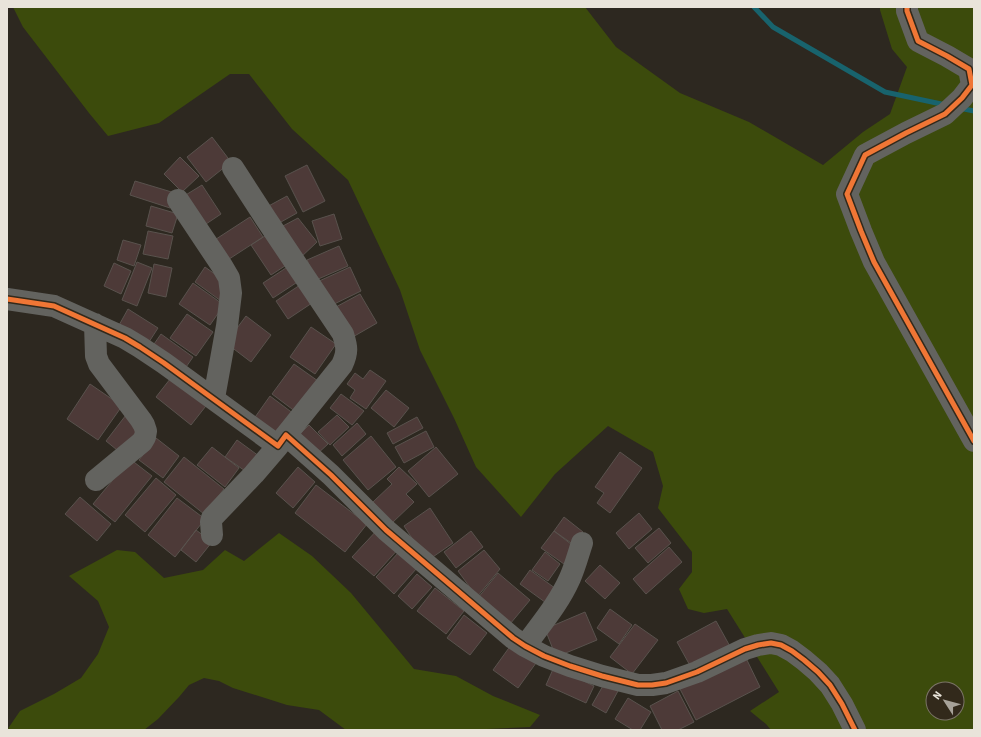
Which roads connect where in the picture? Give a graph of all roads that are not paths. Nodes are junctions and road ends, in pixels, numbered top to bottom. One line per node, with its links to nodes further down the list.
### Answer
1 (907, 7): 7 (street)
2 (233, 168): 8 (street)
3 (178, 200): 6 (street)
4 (7, 299): 5 (street)
5 (95, 324): 6 (street); 9 (street)
6 (214, 398): 8 (street)
7 (974, 440)
8 (282, 441): 10 (street); 12 (street)
9 (96, 480)
10 (212, 535)
11 (582, 543): 12 (street)
12 (525, 646): 13 (street)
13 (854, 730)

